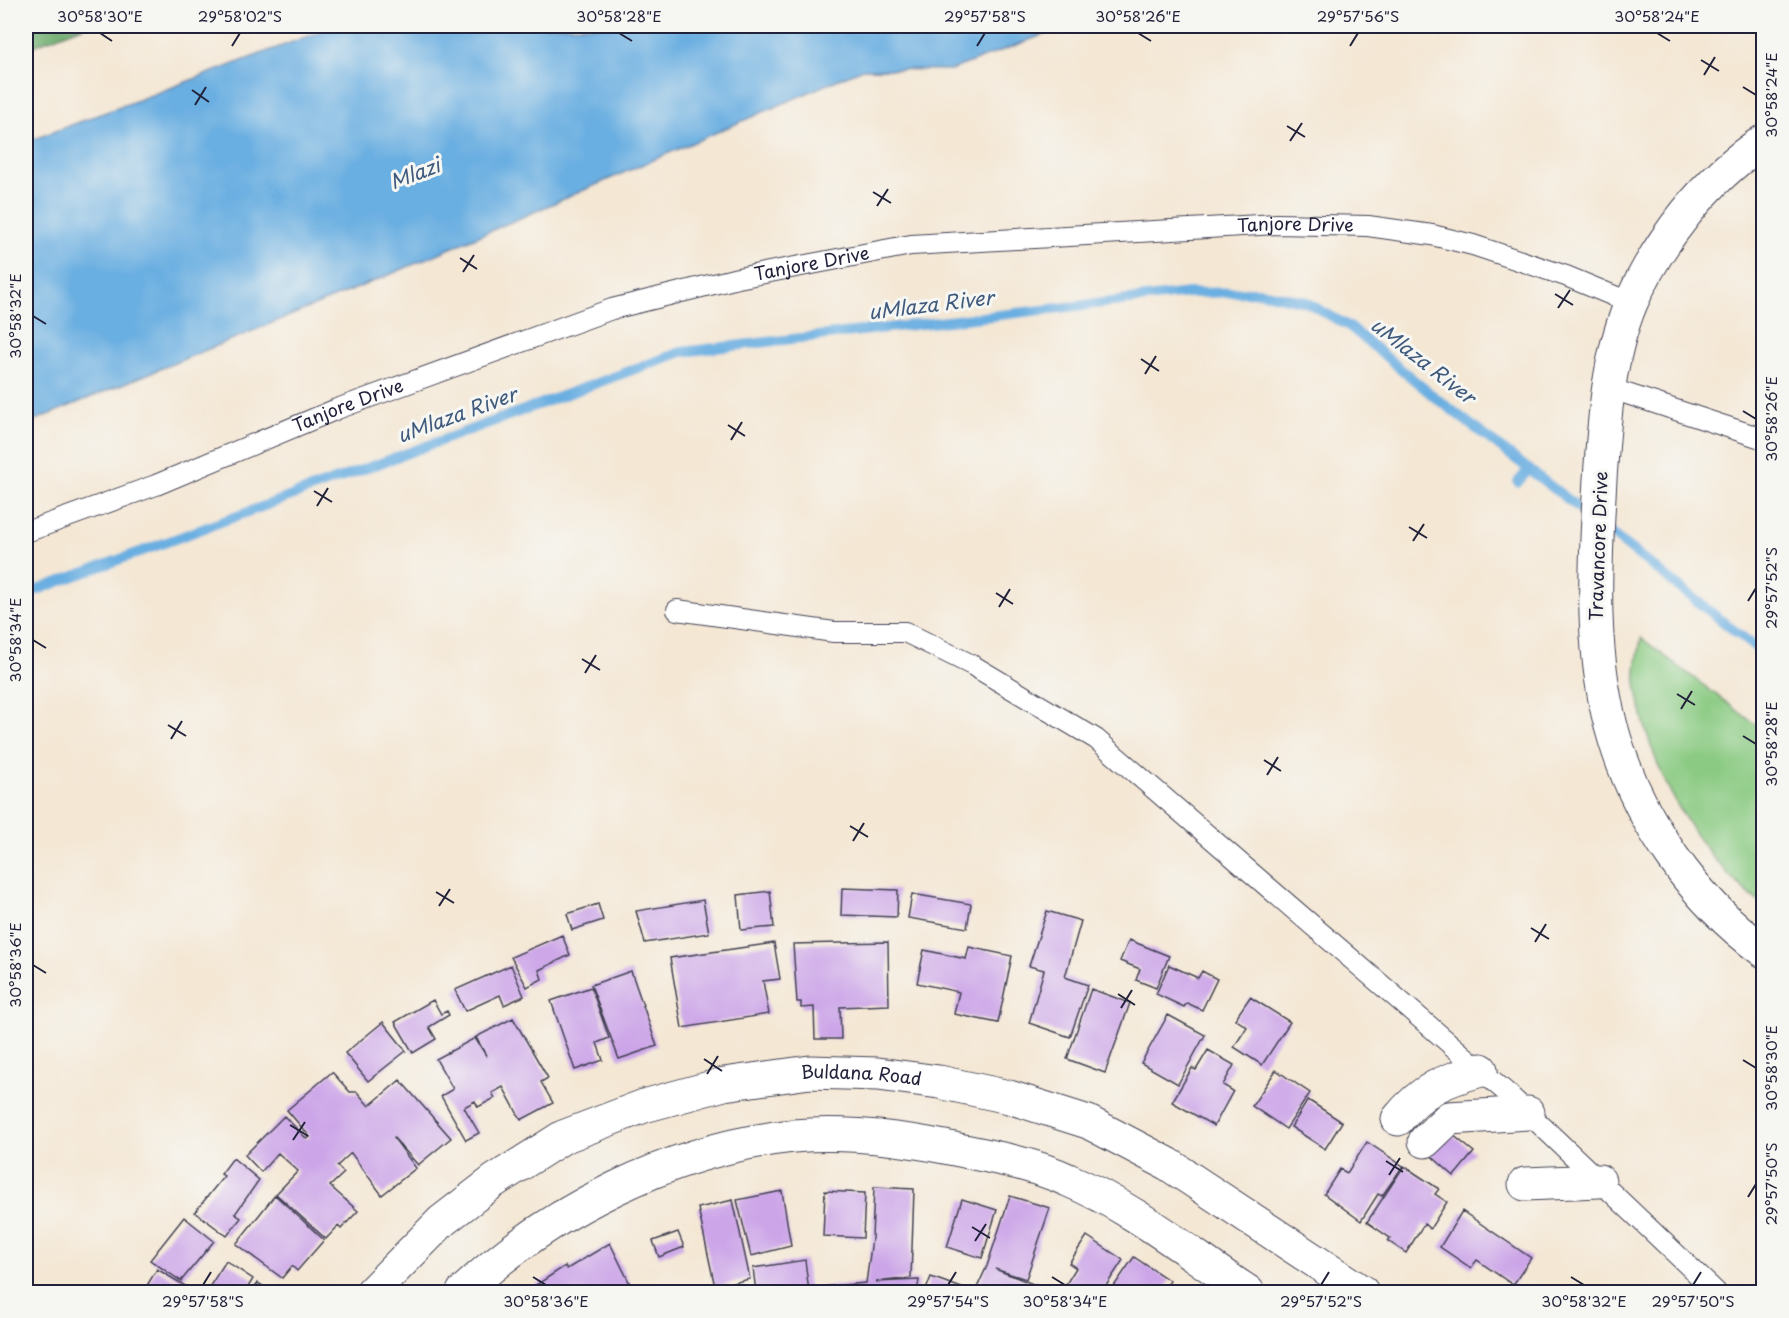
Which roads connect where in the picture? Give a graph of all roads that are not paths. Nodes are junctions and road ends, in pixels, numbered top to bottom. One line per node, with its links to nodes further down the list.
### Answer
1 (1764, 141): 2 (street, Travancore Drive)
2 (1631, 303): 3 (street, Travancore Drive); 5 (lane, Tanjore Drive)
3 (1609, 388): 4 (lane); 7 (street, Travancore Drive)
4 (1764, 439)
5 (26, 532)
6 (677, 610): 8 (lane)
7 (1764, 951)
8 (1481, 1070): 9 (lane); 10 (street)
9 (1528, 1113): 11 (street); 12 (lane)
10 (1398, 1119)
11 (1425, 1141)
12 (1599, 1181): 13 (street); 18 (lane)
13 (1525, 1184)
14 (372, 1293): 17 (street, Buldana Road)
15 (463, 1293): 16 (street)
16 (1248, 1293)
17 (1362, 1293)
18 (1716, 1293)

